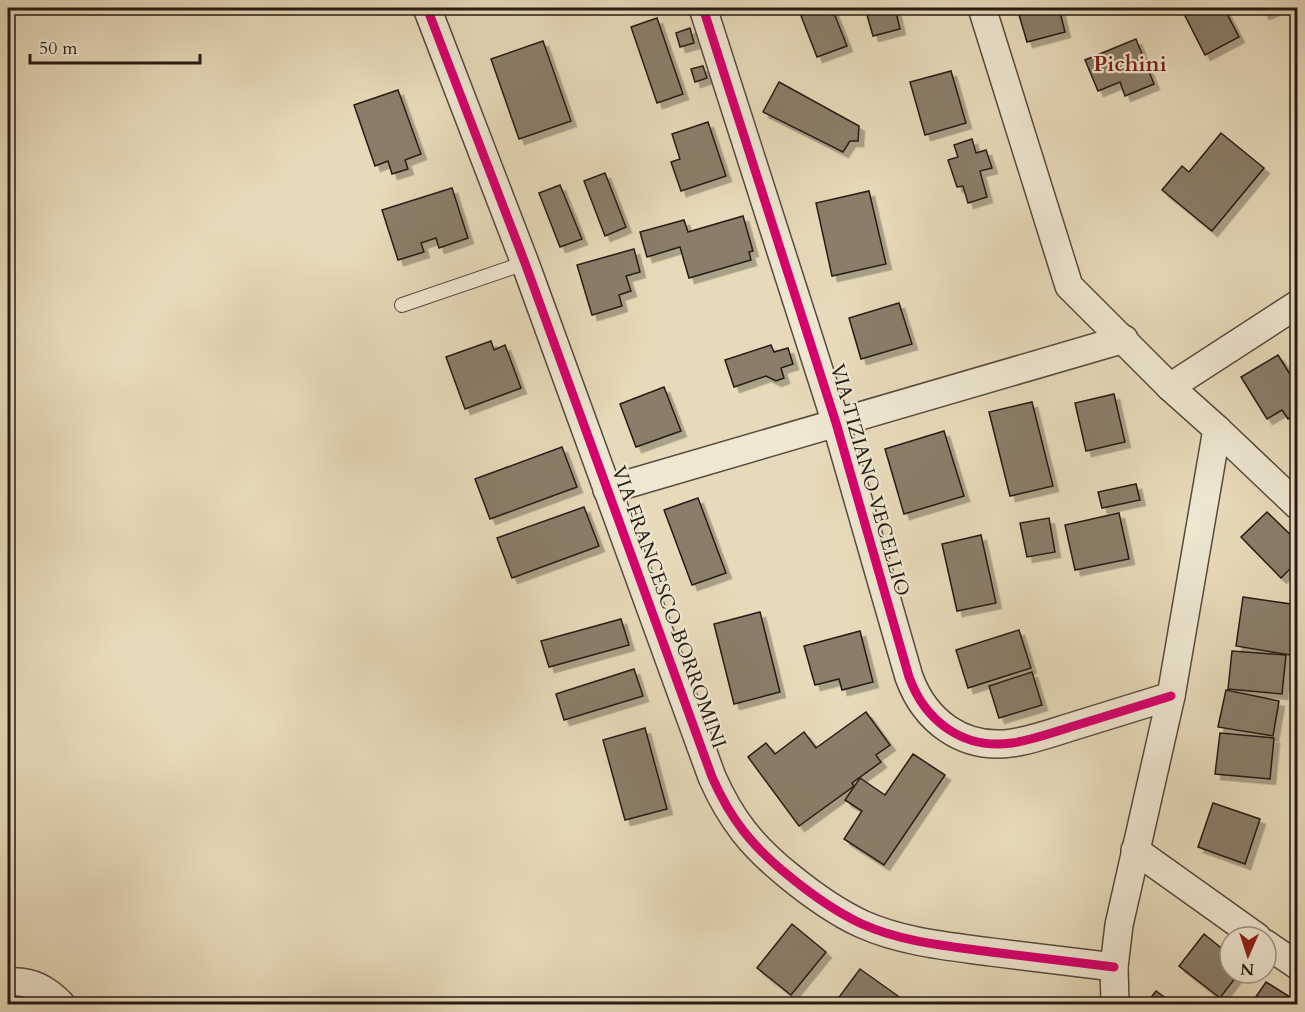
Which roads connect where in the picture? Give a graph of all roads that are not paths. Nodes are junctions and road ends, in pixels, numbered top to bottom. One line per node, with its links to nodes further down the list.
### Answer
1 (427, 8): 4 (street, VIA FRANCESCO BORROMINI)
2 (703, 8): 9 (street, VIA TIZIANO VECELLIO)
3 (982, 8): 7 (street)
4 (525, 262): 6 (lane); 11 (street, VIA FRANCESCO BORROMINI)
5 (1298, 304): 8 (street)
6 (402, 305)
7 (1124, 339): 8 (street); 9 (street)
8 (1170, 387): 10 (street)
9 (836, 423): 11 (street); 13 (street, VIA TIZIANO VECELLIO)
10 (1217, 429): 12 (street); 13 (street)
11 (607, 490): 18 (street, VIA FRANCESCO BORROMINI)
12 (1298, 506)
13 (1171, 696): 14 (street)
14 (1135, 850): 15 (street); 18 (street)
15 (1240, 925)
16 (1278, 952): 17 (street)
17 (1298, 966)
18 (1114, 967): 21 (street)
19 (8, 982): 20 (street)
20 (61, 1005)
21 (1115, 1005)

